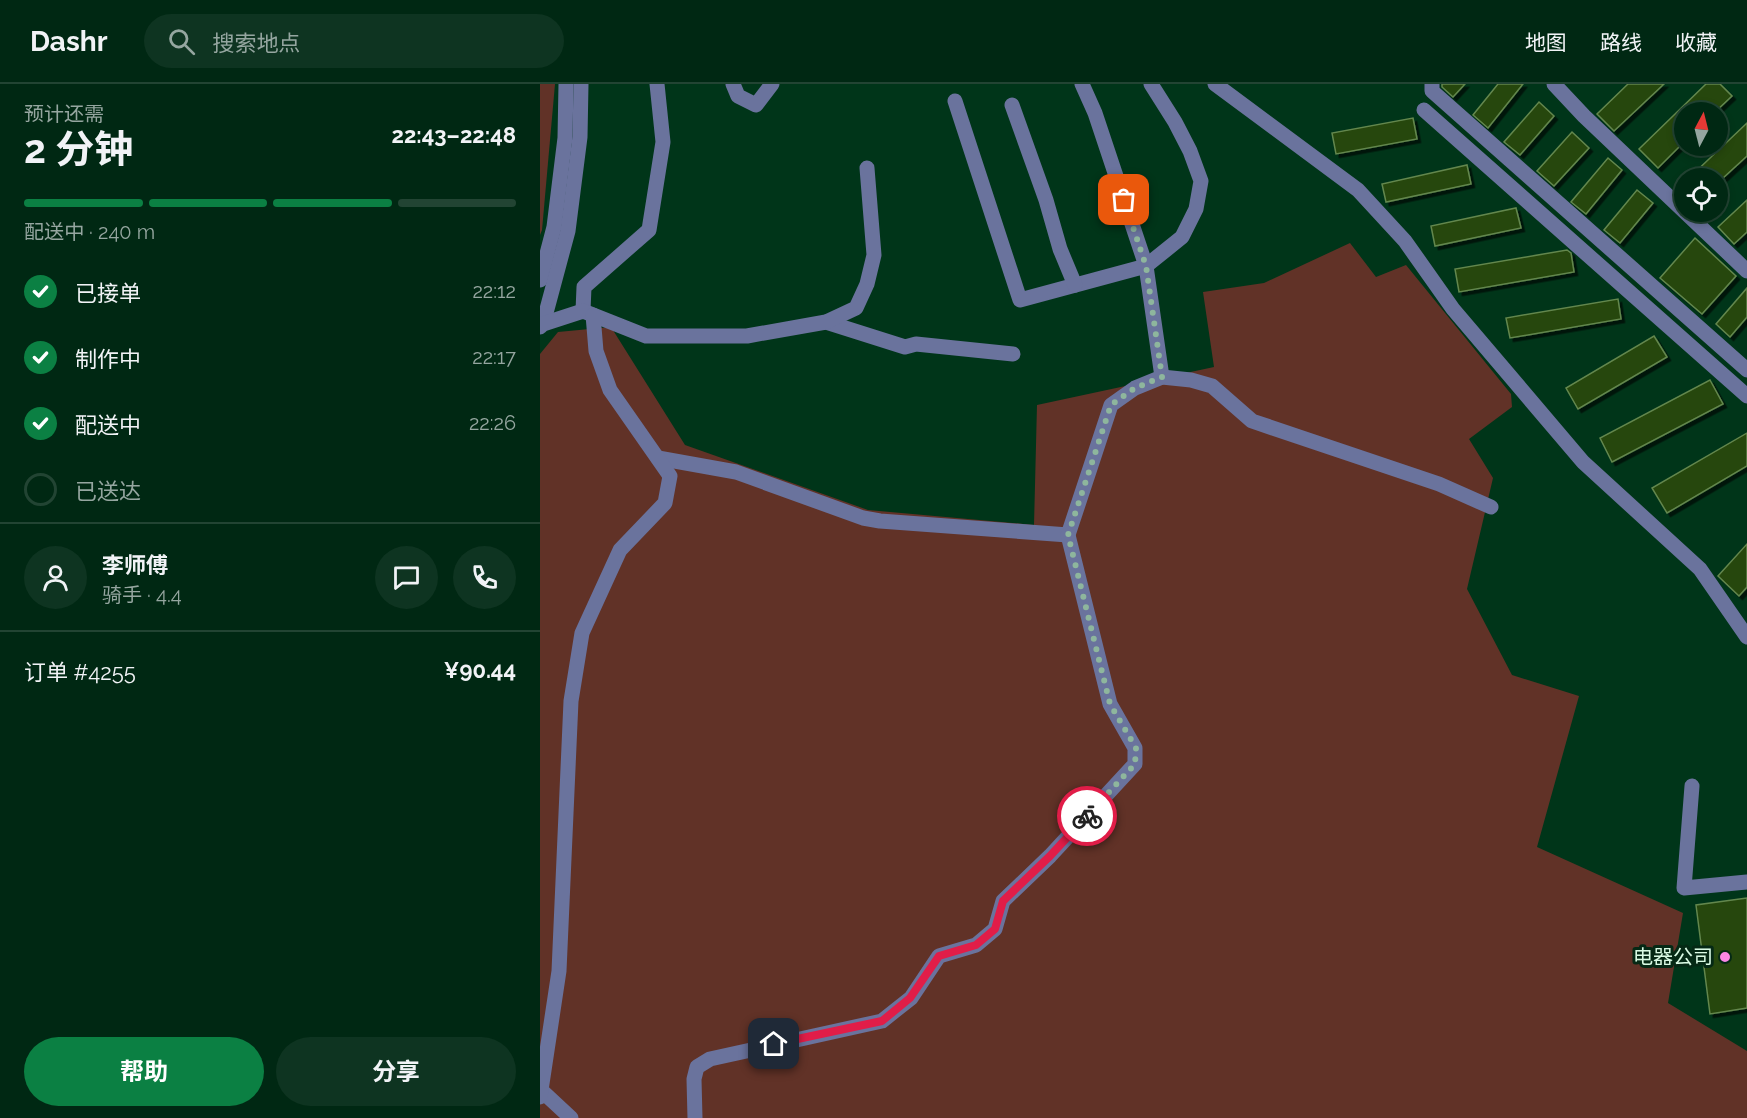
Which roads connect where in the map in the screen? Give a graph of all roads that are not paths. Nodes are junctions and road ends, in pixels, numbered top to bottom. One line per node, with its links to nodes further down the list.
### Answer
1 (566, 84): 17 (street)
2 (582, 84): 21 (street)
3 (657, 84): 19 (street)
4 (733, 84): 5 (street)
5 (772, 84)
6 (1082, 84): 15 (street)
7 (1151, 84): 15 (street)
8 (1215, 84): 29 (street)
9 (1432, 84): 23 (street)
10 (1554, 84): 16 (street)
11 (956, 101): 18 (street)
12 (1012, 105): 18 (street)
13 (1424, 110): 25 (street)
14 (867, 168): 20 (street)
15 (1146, 266): 18 (street); 24 (street)
16 (1747, 271)
17 (540, 280)
18 (1075, 285)
19 (588, 313): 20 (street); 21 (street); 26 (street)
20 (826, 322): 22 (street)
21 (542, 325)
22 (1013, 354)
23 (1747, 370)
24 (1162, 377): 27 (street); 28 (street)
25 (1747, 396)
26 (658, 458): 28 (street); 32 (street)
27 (1491, 507)
28 (1068, 535): 34 (street)
29 (1747, 637)
30 (1692, 786): 31 (street)
31 (1747, 882)
32 (541, 1094): 33 (street)
33 (571, 1118)
34 (695, 1118)

